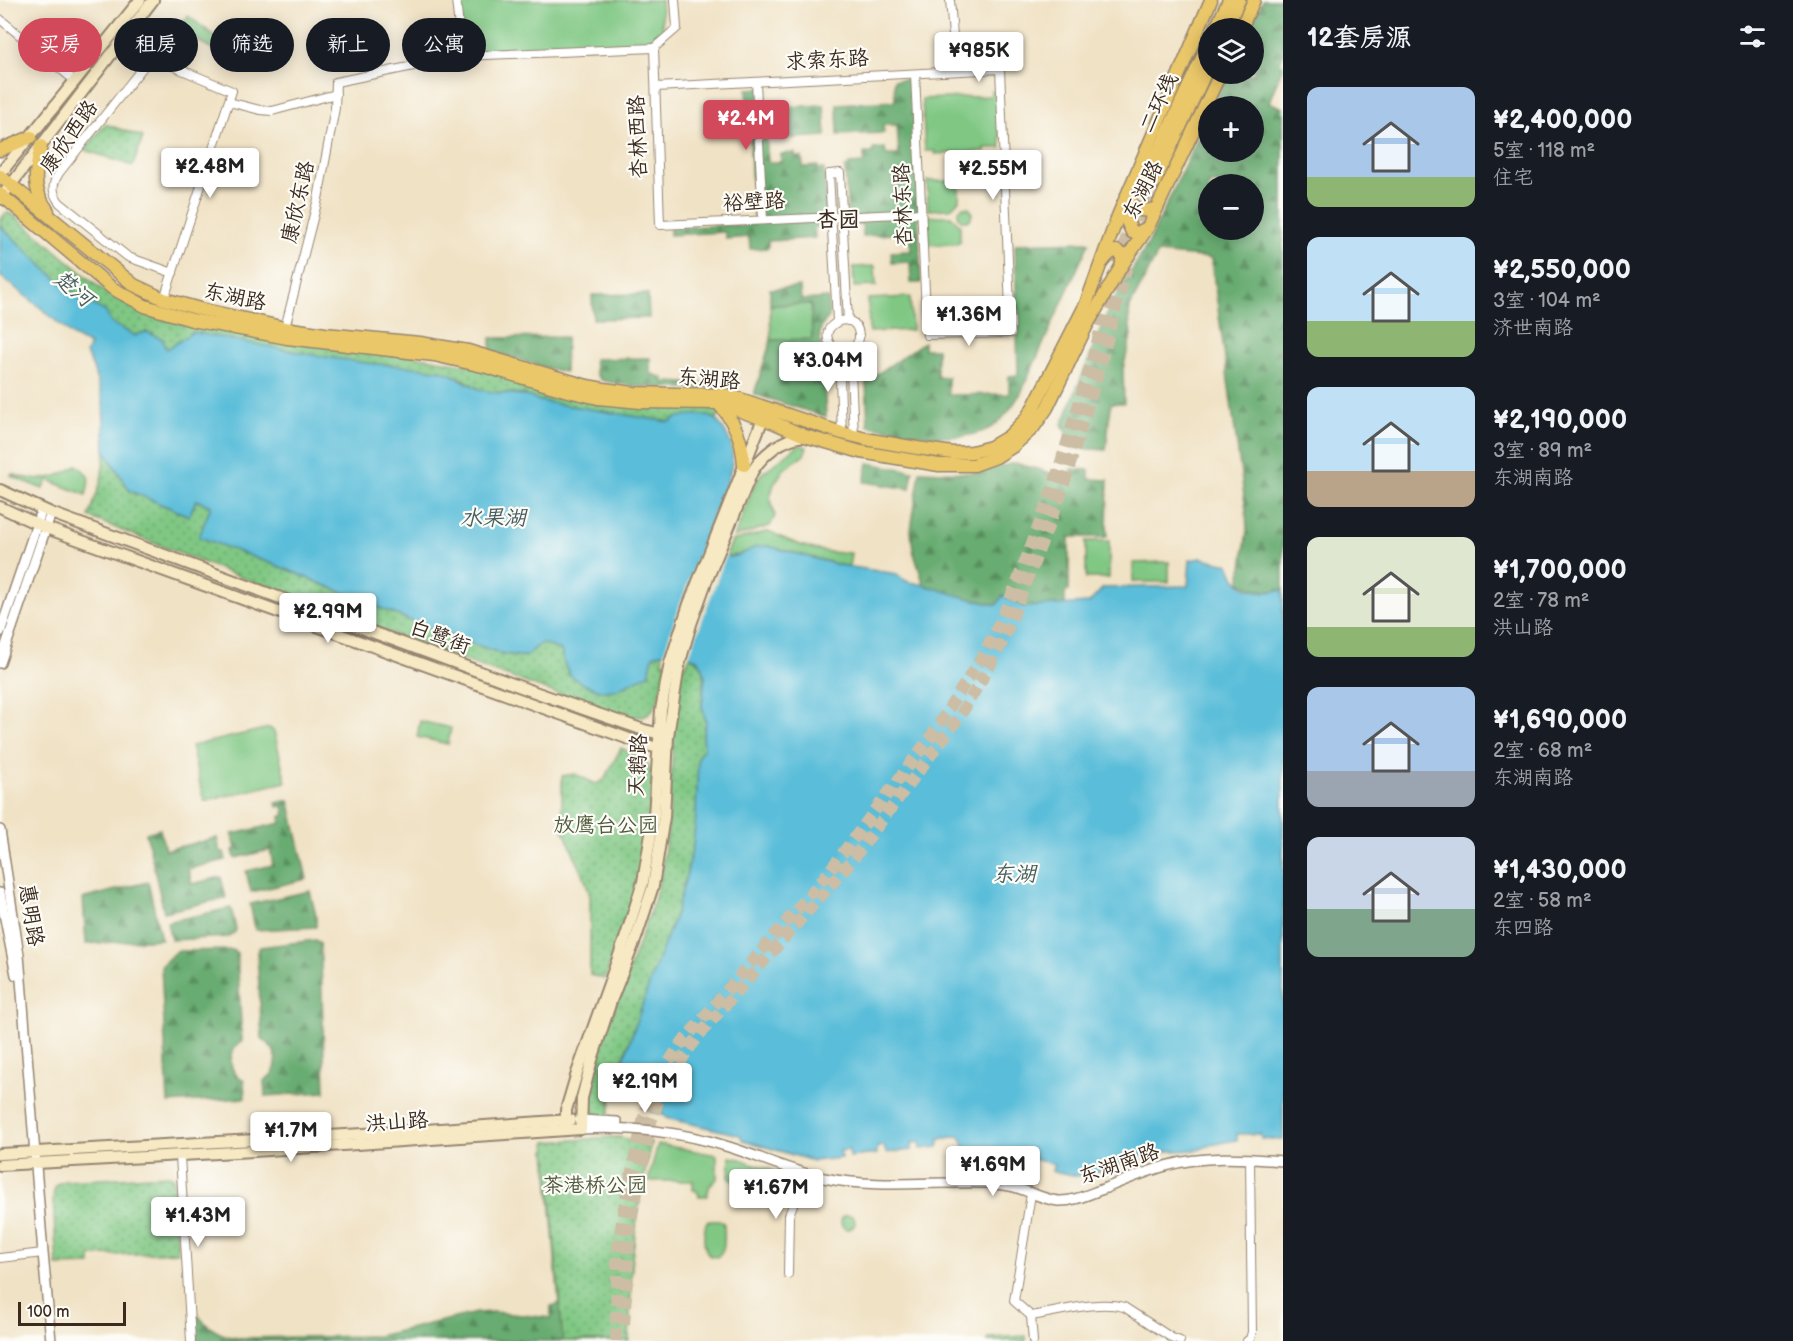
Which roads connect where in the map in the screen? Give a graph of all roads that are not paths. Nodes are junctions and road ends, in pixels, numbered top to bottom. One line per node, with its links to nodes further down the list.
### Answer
1 (140, 0): 21 (main road)
2 (153, 0): 28 (main road)
3 (456, 0): 10 (street)
4 (675, 0): 15 (street)
5 (950, 0): 19 (street)
6 (1211, 0): 31 (main road, 东湖路)
7 (1229, 0): 11 (main road)
8 (1239, 0): 12 (main road)
9 (1254, 0): 13 (main road)
10 (458, 18)
11 (1221, 18)
12 (1231, 18)
13 (1245, 18)
14 (0, 19): 21 (street)
15 (654, 48): 16 (street); 25 (street, 杏林西路)
16 (486, 55)
17 (1198, 66): 31 (main road, 二环线)
18 (402, 68): 26 (street, 康欣东路)
19 (956, 71): 20 (street, 求索东路); 51 (street, 求索东路)
20 (915, 74): 22 (street, 求索东路); 36 (street, 杏林东路)
21 (75, 81): 28 (main road)
22 (756, 82): 25 (street, 求索东路); 39 (street)
23 (1198, 84): 31 (main road, 二环线)
24 (1215, 84): 35 (main road, 东湖路)
25 (656, 87): 40 (street, 杏林西路)
26 (336, 94): 27 (street); 50 (street, 康欣东路)
27 (229, 102): 46 (street); 46 (street, 康欣西路)
28 (36, 141): 29 (main road); 30 (main road); 32 (main road); 41 (main road)
29 (0, 150)
30 (0, 175): 32 (main road)
31 (1144, 180): 34 (main road, 东湖路); 35 (main road)
32 (11, 185): 33 (main road, 东湖路); 41 (main road, 东湖路)
33 (1, 196): 52 (main road, 东湖路)
34 (1125, 197): 42 (main road); 43 (main road, 东湖路)
35 (1157, 208): 42 (main road, 东湖路)
36 (921, 213): 38 (street, 裕壁路); 51 (street, 杏林东路)
37 (831, 216): 38 (street, 裕壁路); 38 (street); 39 (street, 裕壁路); 48 (street)
38 (842, 216): 49 (street)
39 (763, 220): 40 (street, 裕壁路)
40 (660, 225)
41 (63, 227): 47 (main road, 东湖路)
42 (1134, 238): 43 (main road); 44 (main road, 东湖路)
43 (1107, 247): 45 (main road, 东湖路)
44 (1122, 263): 45 (main road); 55 (main road, 东湖路)
45 (1100, 265): 54 (main road, 东湖路)
46 (173, 273): 47 (street)
47 (164, 299): 50 (main road, 东湖路)
48 (837, 321): 49 (street); 54 (street)
49 (848, 321): 54 (street)
50 (285, 328): 53 (main road, 东湖路)
51 (927, 335)
52 (718, 403): 53 (main road, 东湖路); 56 (main road)
53 (765, 413): 54 (main road, 东湖路); 55 (main road, 东湖路); 56 (main road, 天鹅路)
54 (848, 434)
55 (805, 436): 61 (main road, 天鹅路)
56 (744, 465): 61 (main road, 天鹅路)
57 (0, 490): 59 (main road, 白鹭街)
58 (0, 507): 60 (main road, 白鹭街)
59 (47, 511): 60 (street); 64 (main road, 白鹭街)
60 (42, 526): 62 (street); 63 (street); 65 (main road, 白鹭街)
61 (719, 540): 64 (main road, 天鹅路)
62 (0, 632)
63 (0, 663)
64 (663, 735): 65 (main road, 天鹅路)
65 (662, 749): 69 (main road, 天鹅路); 70 (main road, 天鹅路)
66 (0, 830): 68 (street, 惠明路)
67 (0, 893): 68 (street, 惠明路)
68 (23, 1006): 73 (street, 惠明路)
69 (581, 1124): 70 (main road, 洪山路); 77 (street, 东湖南路)
70 (566, 1125): 72 (main road, 洪山路); 73 (main road, 洪山路)
71 (0, 1154): 73 (main road, 洪山路)
72 (180, 1156): 73 (main road, 洪山路); 84 (street)
73 (35, 1158): 76 (main road, 洪山路); 79 (street, 惠明路)
74 (1251, 1159): 75 (street, 东湖南路); 78 (street, 东湖南路); 87 (street)
75 (1283, 1161)
76 (0, 1165)
77 (805, 1174): 78 (street, 东湖南路); 81 (street)
78 (1031, 1194): 82 (street)
79 (43, 1253): 80 (street); 83 (street, 惠明路)
80 (0, 1258)
81 (788, 1274)
82 (1031, 1316): 85 (street); 86 (street)
83 (51, 1341)
84 (191, 1341)
85 (1033, 1341)
86 (1180, 1341)
87 (1247, 1341)

